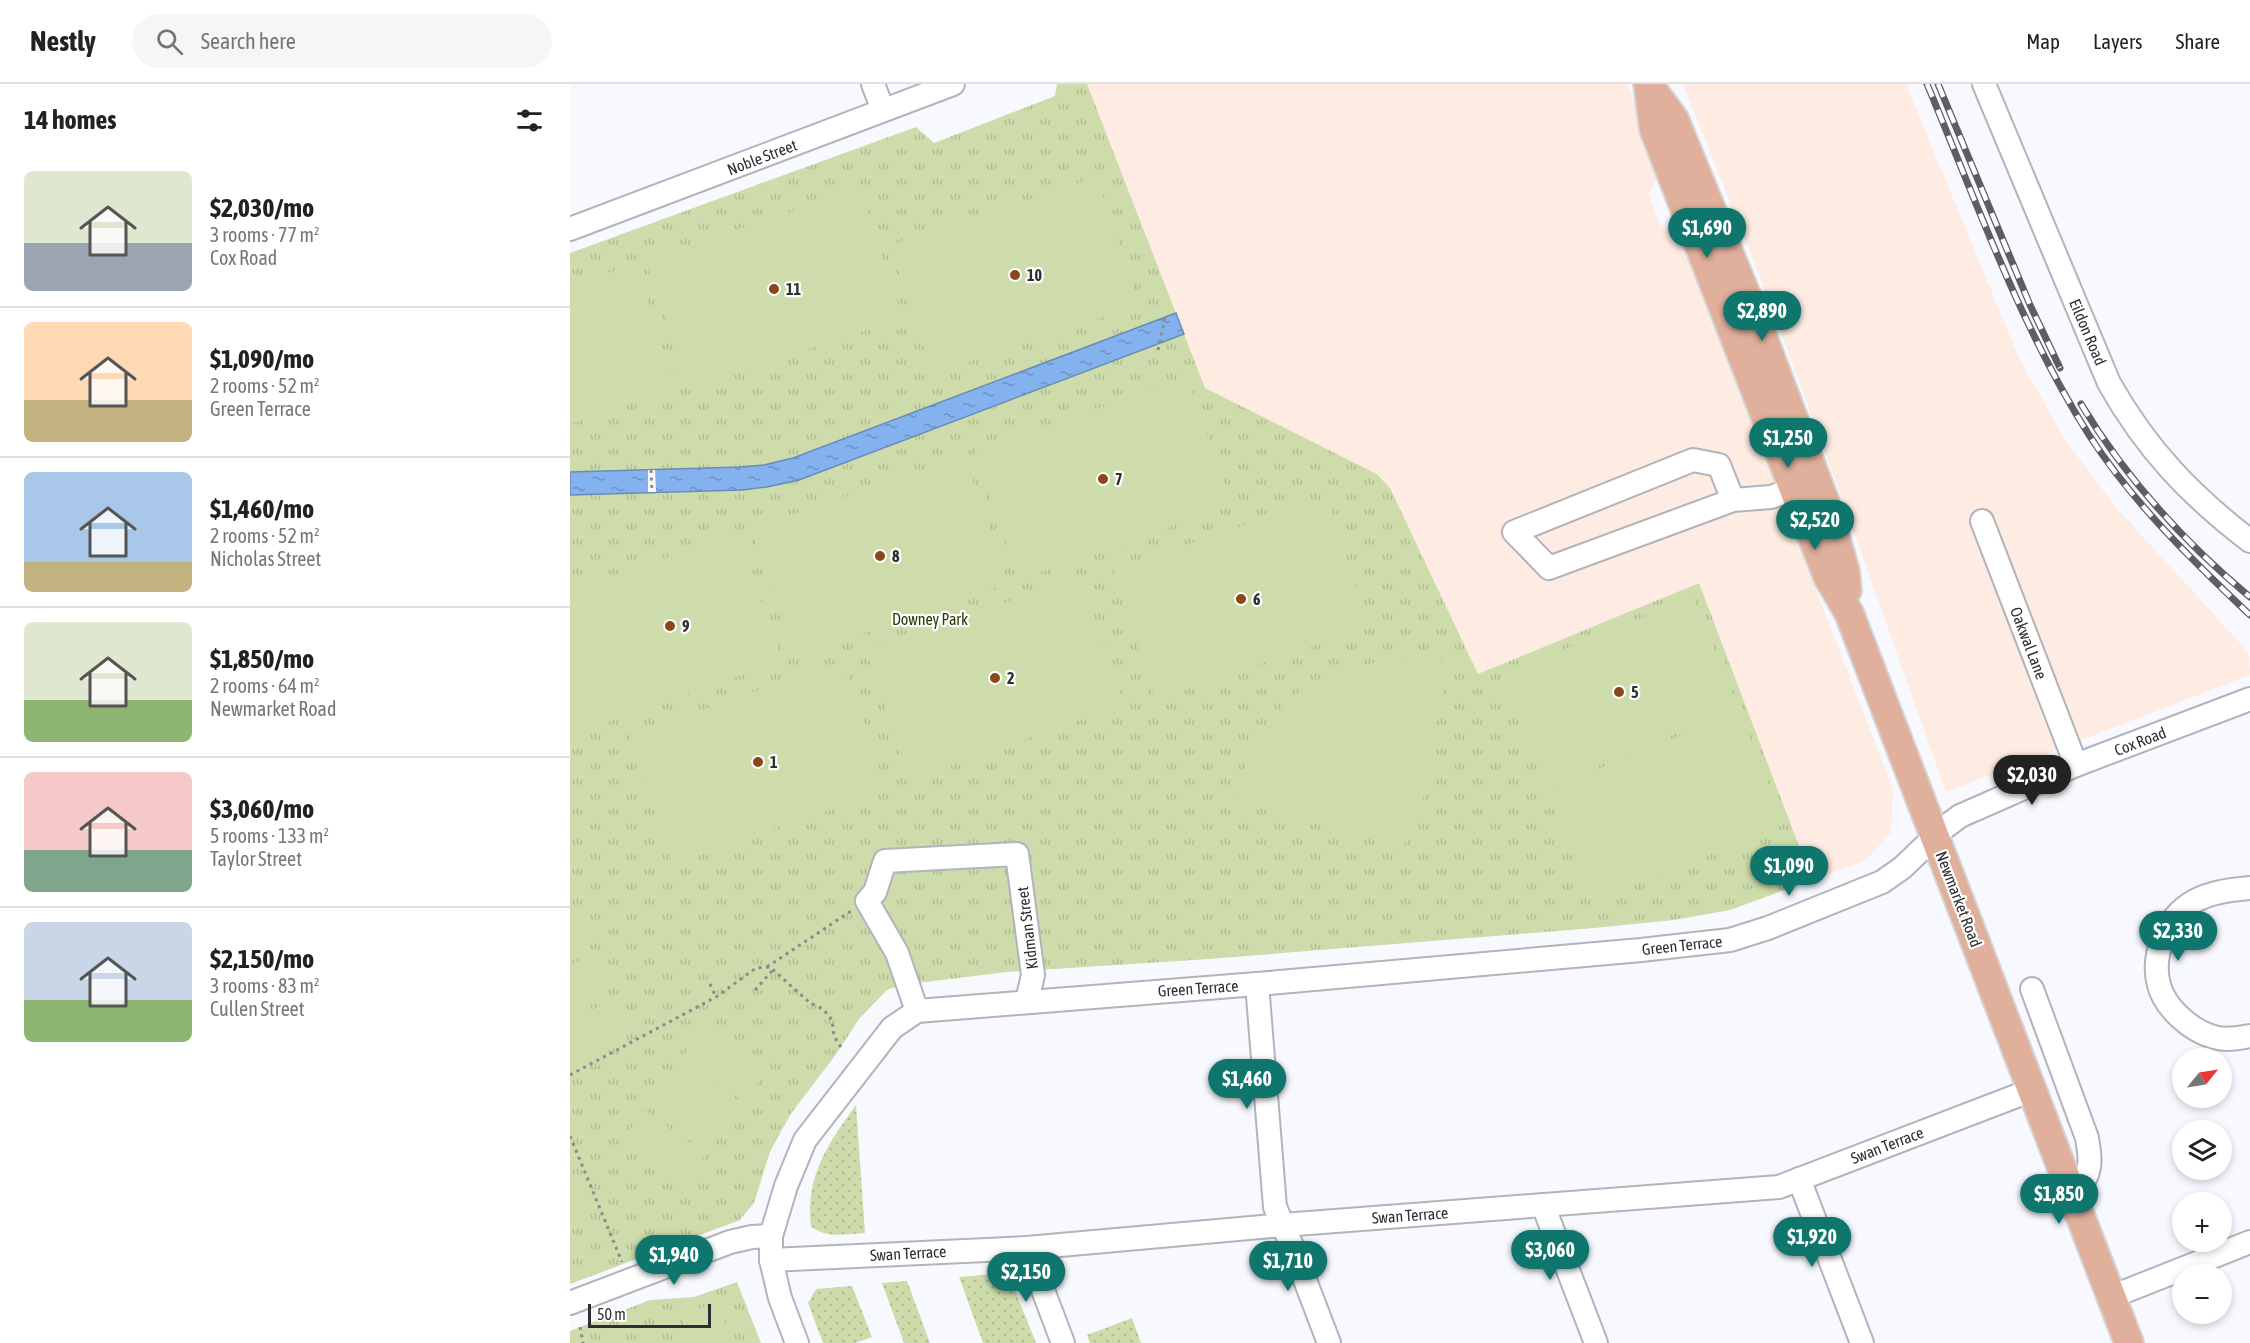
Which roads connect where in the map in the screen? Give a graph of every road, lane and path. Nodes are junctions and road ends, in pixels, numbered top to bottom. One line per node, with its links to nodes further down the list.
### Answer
1 (873, 84): 5 (street)
2 (953, 84): 5 (street, Noble Street)
3 (1648, 84): 10 (main road, Newmarket Road)
4 (1984, 84): 14 (street, Eildon Road)
5 (884, 110): 6 (street, Noble Street)
6 (570, 229)
7 (1166, 314): 8 (path)
8 (1158, 350)
9 (651, 470): 11 (path)
10 (1805, 485): 12 (street); 17 (main road, Newmarket Road)
11 (652, 492)
12 (1733, 500): 12 (street)
13 (1982, 520): 16 (street, Oakwal Lane)
14 (2250, 542)
15 (2250, 699): 16 (street, Cox Road)
16 (2076, 765): 17 (street, Cox Road)
17 (1935, 836): 23 (street, Green Terrace); 32 (main road, Newmarket Road)
18 (2250, 888): 29 (street)
19 (867, 901): 20 (path); 27 (street, Kidman Street); 28 (street)
20 (765, 968): 21 (path); 26 (path)
21 (773, 970): 25 (path); 30 (path)
22 (710, 984): 26 (path)
23 (1257, 984): 27 (street, Green Terrace); 37 (street)
24 (2032, 989): 35 (street)
25 (755, 990)
26 (716, 997): 31 (path)
27 (1027, 1001): 28 (street, Green Terrace)
28 (916, 1011): 38 (street)
29 (2250, 1036)
30 (842, 1049)
31 (570, 1075)
32 (2032, 1090): 34 (street, Swan Terrace); 35 (main road, Newmarket Road)
33 (570, 1136): 42 (path)
34 (1799, 1179): 36 (street, Swan Terrace); 51 (street)
35 (2069, 1185): 43 (main road, Newmarket Road)
36 (1543, 1205): 37 (street, Swan Terrace); 50 (street)
37 (1283, 1225): 40 (street, Swan Terrace); 49 (street)
38 (771, 1236): 41 (street); 42 (street)
39 (2250, 1242): 43 (street)
40 (1027, 1248): 41 (street, Swan Terrace); 48 (street)
41 (771, 1260): 47 (street)
42 (630, 1281): 44 (street)
43 (2111, 1297): 52 (main road, Newmarket Road)
44 (570, 1303)
45 (580, 1328): 46 (path)
46 (583, 1343)
47 (797, 1343)
48 (1063, 1343)
49 (1329, 1343)
50 (1596, 1343)
51 (1862, 1343)
52 (2129, 1343)

